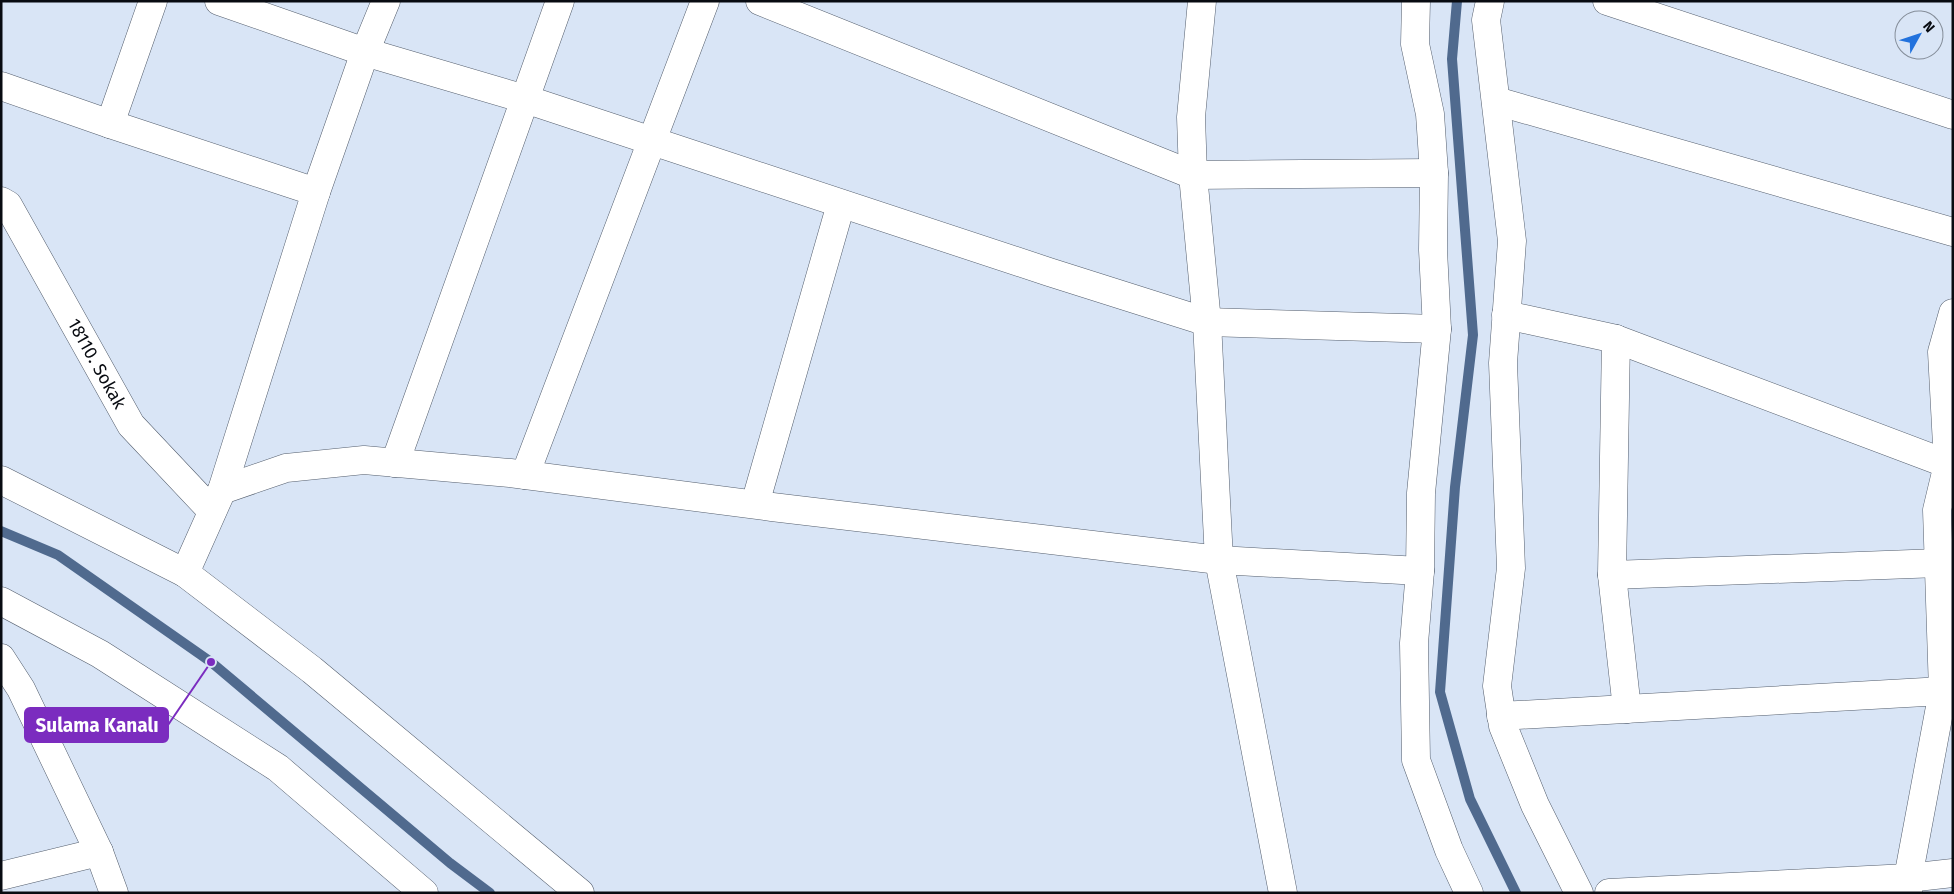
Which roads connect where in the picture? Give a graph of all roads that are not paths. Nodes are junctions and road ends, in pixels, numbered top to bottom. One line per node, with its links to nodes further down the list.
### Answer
1 (153, 1): 16 (street)
2 (219, 1): 11 (street)
3 (386, 1): 11 (street)
4 (560, 1): 13 (street)
5 (705, 1): 17 (street)
6 (760, 1): 19 (street)
7 (1202, 1): 19 (street)
8 (1416, 1): 18 (street)
9 (1490, 1): 14 (street)
10 (1607, 1): 15 (street)
11 (366, 52): 13 (street); 20 (street)
12 (1, 86): 16 (street)
13 (525, 99): 17 (street); 30 (street)
14 (1496, 101): 23 (street); 25 (street)
15 (1953, 115)
16 (110, 124): 20 (street)
17 (652, 141): 22 (street); 32 (street)
18 (1434, 173): 19 (street); 27 (street)
19 (1193, 175): 26 (street)
20 (316, 192): 34 (street)
21 (1, 201): 34 (street, 18110. Sokak)
22 (841, 204): 26 (street); 35 (street)
23 (1953, 232)
24 (1953, 312): 29 (street)
25 (1506, 315): 28 (street); 45 (street)
26 (1207, 322): 27 (street); 36 (street)
27 (1437, 329): 38 (street)
28 (1616, 339): 31 (street); 40 (street)
29 (1947, 353): 31 (street)
30 (394, 463): 32 (street); 34 (street)
31 (1950, 465): 37 (street)
32 (526, 475): 35 (street)
33 (1, 480): 39 (street)
34 (217, 501): 39 (street)
35 (755, 504): 36 (street)
36 (1219, 560): 38 (street); 53 (street)
37 (1939, 563): 40 (street); 43 (street)
38 (1420, 571): 54 (street)
39 (186, 573): 52 (street)
40 (1612, 575): 44 (street)
41 (1, 601): 51 (street)
42 (1, 658): 46 (street)
43 (1943, 691): 44 (street); 49 (street)
44 (1626, 708): 45 (street)
45 (1501, 716): 55 (street)
46 (99, 852): 48 (street); 50 (street)
47 (1953, 873): 49 (street)
48 (1, 876)
49 (1908, 885): 56 (street)
50 (114, 893)
51 (424, 893)
52 (580, 893)
53 (1283, 893)
54 (1469, 893)
55 (1579, 893)
56 (1609, 893)

